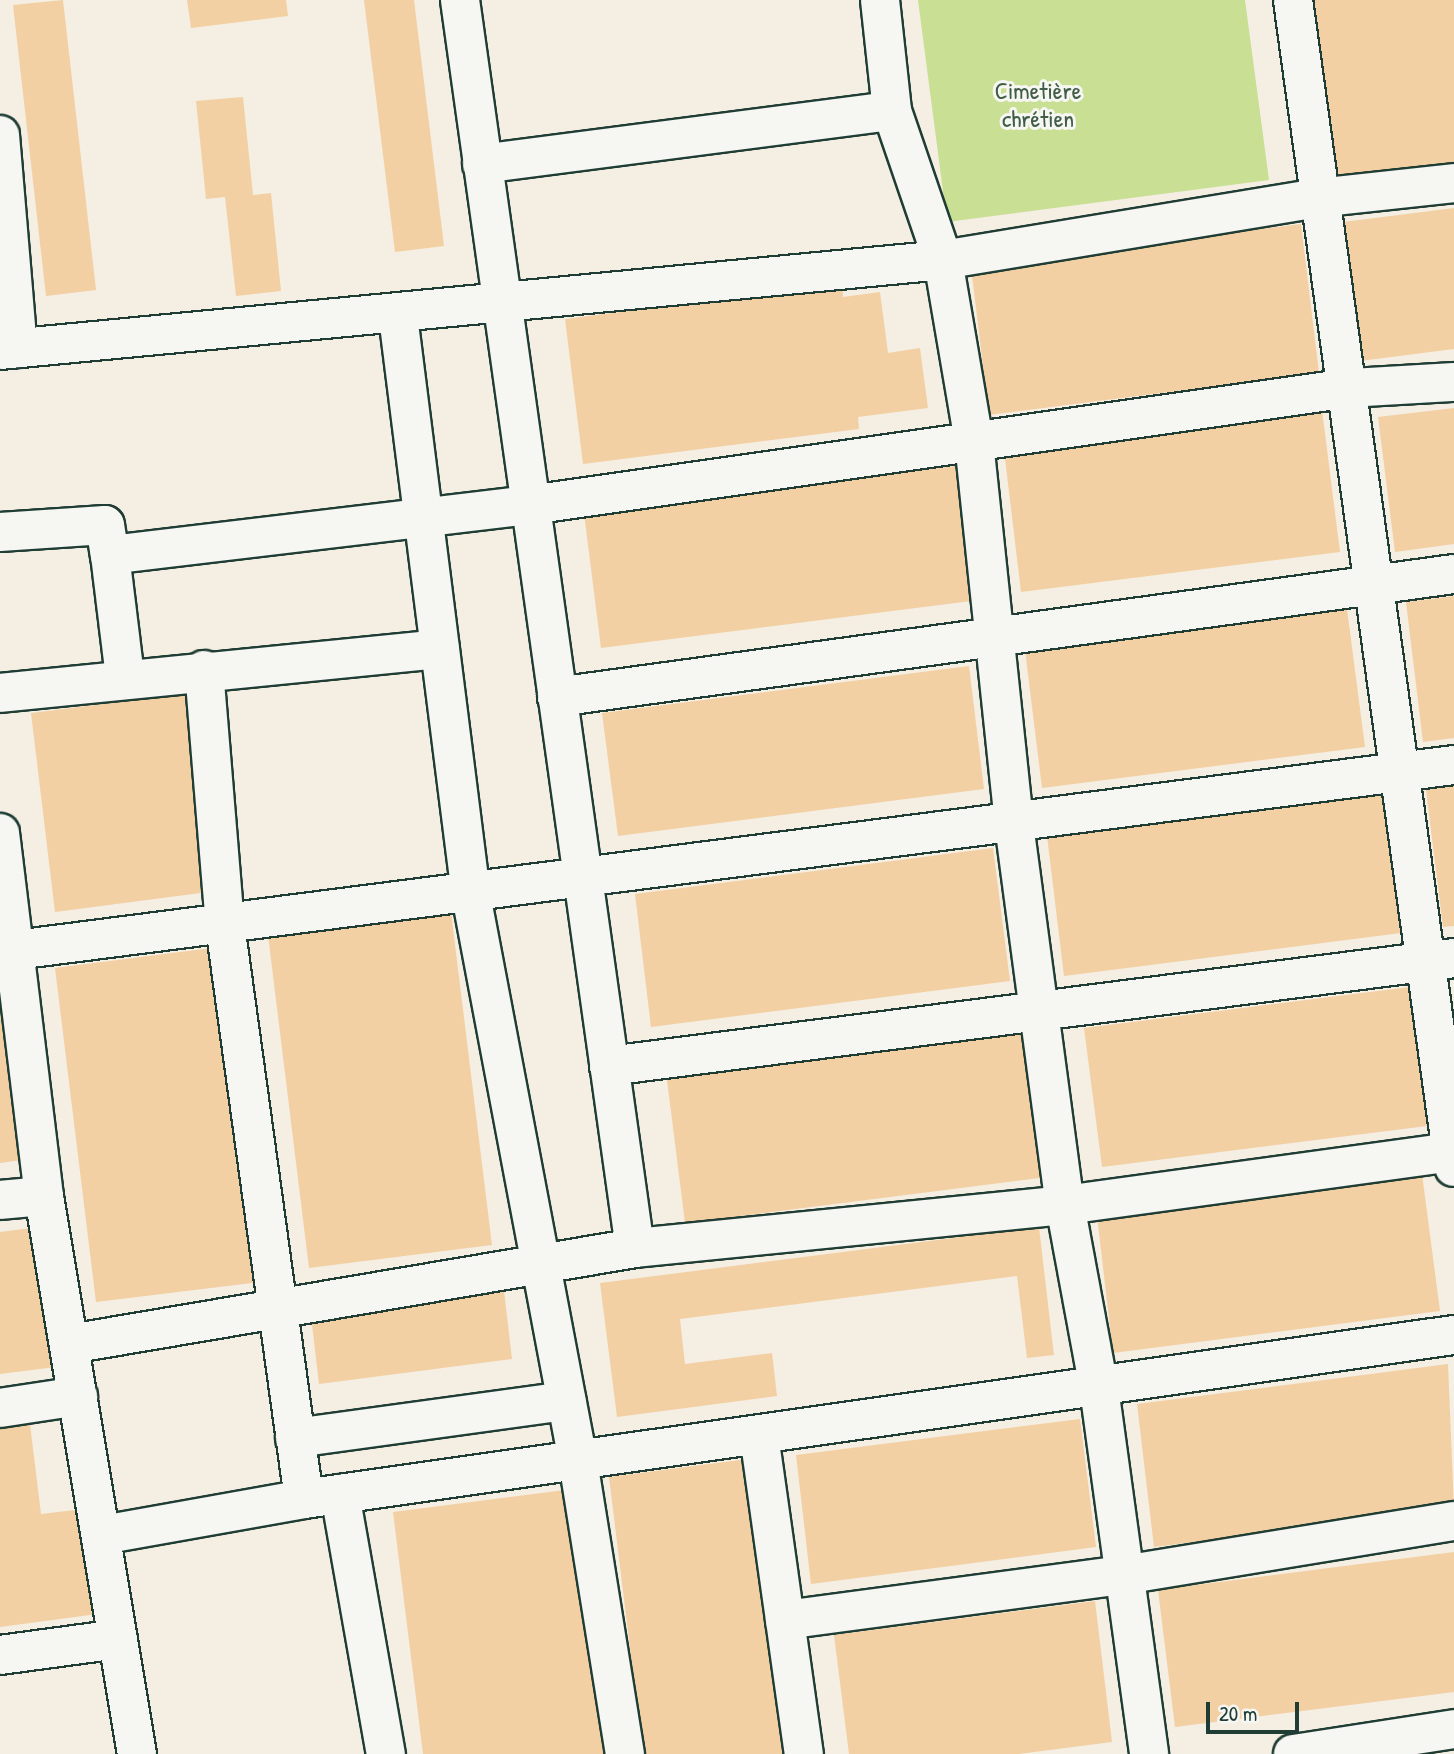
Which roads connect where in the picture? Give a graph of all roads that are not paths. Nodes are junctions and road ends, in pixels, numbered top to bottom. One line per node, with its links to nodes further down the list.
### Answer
1 (460, 0): 6 (street)
2 (880, 0): 4 (street)
3 (1293, 0): 8 (street)
4 (892, 111): 6 (street); 9 (street)
5 (0, 135): 12 (street)
6 (482, 163): 10 (street)
7 (1454, 183): 8 (street)
8 (1316, 198): 9 (street); 14 (street)
9 (943, 260): 10 (street); 15 (street)
10 (502, 304): 11 (street); 16 (street)
11 (398, 316): 12 (street); 17 (street)
12 (9, 349)
13 (1454, 382): 14 (street)
14 (1349, 388): 15 (street); 21 (street)
15 (974, 442): 16 (street); 22 (street)
16 (530, 505): 17 (street); 27 (street)
17 (423, 517): 19 (street); 23 (street)
18 (0, 532): 19 (street)
19 (110, 555): 25 (street)
20 (1454, 574): 21 (street)
21 (1375, 583): 22 (street); 29 (street)
22 (998, 636): 27 (street); 30 (street)
23 (440, 649): 24 (street); 33 (street)
24 (204, 670): 25 (street); 34 (street)
25 (125, 677): 26 (street)
26 (0, 693)
27 (557, 697): 32 (street)
28 (1454, 765): 29 (street)
29 (1399, 769): 30 (street); 36 (street)
30 (1014, 824): 32 (street); 37 (street)
31 (0, 833): 35 (street)
32 (583, 879): 33 (street); 38 (street)
33 (471, 895): 34 (street); 44 (street)
34 (225, 925): 35 (street); 45 (street)
35 (8, 951): 40 (street)
36 (1440, 960): 37 (street); 39 (street)
37 (1041, 1013): 38 (street); 42 (street)
38 (609, 1066): 43 (street)
39 (1453, 1157): 42 (street)
40 (44, 1196): 41 (street); 47 (street)
41 (0, 1200)
42 (1065, 1205): 43 (street); 48 (street)
43 (635, 1248): 44 (street)
44 (538, 1266): 45 (street); 50 (street)
45 (277, 1309): 47 (street); 53 (street)
46 (1454, 1335): 48 (street)
47 (70, 1344): 49 (street)
48 (1099, 1388): 52 (street); 58 (street)
49 (78, 1396): 51 (street); 57 (street)
50 (566, 1401): 53 (street); 54 (street)
51 (0, 1408)
52 (759, 1436): 54 (street); 59 (street)
53 (295, 1438): 55 (street)
54 (578, 1461): 55 (street); 65 (street)
55 (322, 1497): 57 (street); 64 (street)
56 (1454, 1521): 58 (street)
57 (102, 1535): 60 (street)
58 (1124, 1575): 59 (street); 67 (street)
59 (785, 1620): 66 (street)
60 (118, 1639): 61 (street); 63 (street)
61 (0, 1655)
62 (1454, 1729): 68 (street)
63 (137, 1754)
64 (386, 1754)
65 (625, 1754)
66 (804, 1754)
67 (1149, 1754)
68 (1293, 1754)

